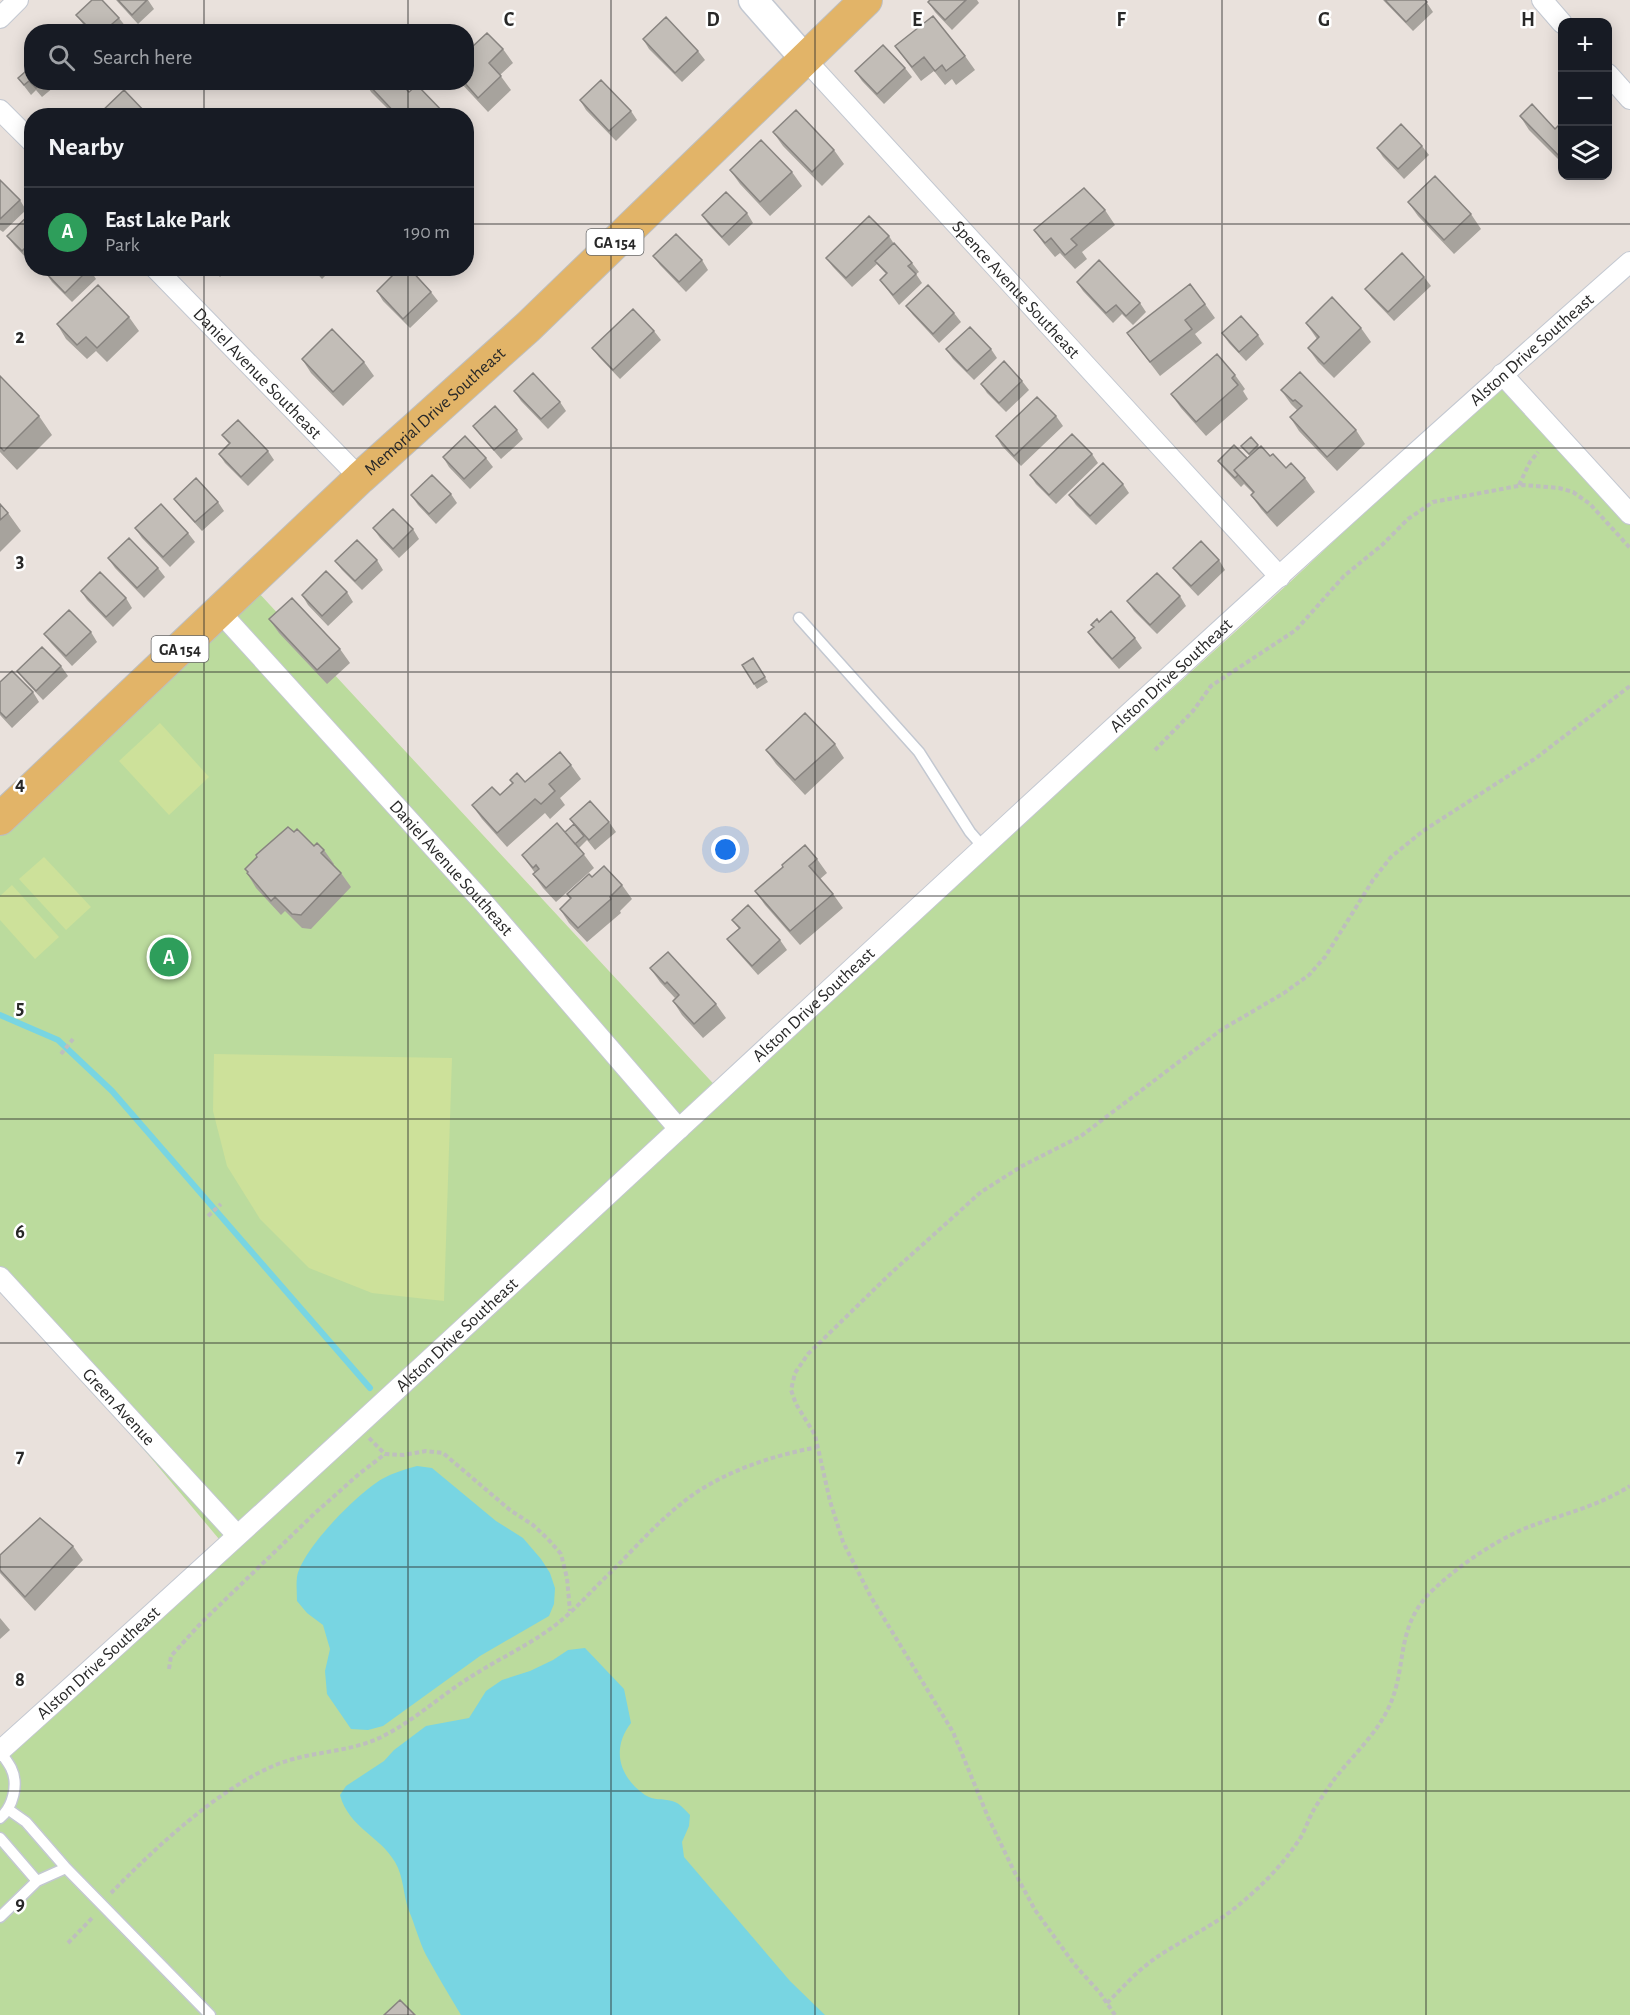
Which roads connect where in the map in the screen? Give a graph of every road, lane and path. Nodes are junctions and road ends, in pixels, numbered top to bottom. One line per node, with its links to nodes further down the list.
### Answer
1 (18, 0): 5 (street)
2 (753, 0): 7 (street, Spence Avenue Southeast)
3 (866, 0): 7 (main road, Memorial Drive Southeast / GA 154)
4 (1542, 0): 6 (street)
5 (0, 18)
6 (1558, 18)
7 (804, 58): 16 (main road, Memorial Drive Southeast / GA 154); 20 (street, Spence Avenue Southeast)
8 (1612, 79): 9 (street)
9 (1630, 99)
10 (0, 110): 11 (street)
11 (24, 134)
12 (1630, 262): 14 (street, Alston Drive Southeast)
13 (163, 276): 16 (street, Daniel Avenue Southeast)
14 (1502, 374): 18 (street); 20 (street, Alston Drive Southeast)
15 (1538, 452): 17 (path)
16 (360, 478): 21 (main road, Memorial Drive Southeast / GA 154)
17 (1518, 486): 19 (path); 24 (path)
18 (1630, 514)
19 (1630, 549)
20 (1280, 577): 26 (street, Alston Drive Southeast)
21 (220, 612): 25 (main road, Memorial Drive Southeast / GA 154); 29 (street, Daniel Avenue Southeast)
22 (799, 618): 26 (lane)
23 (1630, 686): 34 (path)
24 (1155, 750)
25 (0, 819)
26 (983, 847): 29 (street, Alston Drive Southeast)
27 (72, 1039): 28 (path)
28 (61, 1054)
29 (679, 1129): 33 (street, Alston Drive Southeast)
30 (221, 1204): 31 (path)
31 (208, 1216)
32 (0, 1277): 37 (street, Green Avenue)
33 (357, 1426): 35 (path); 37 (street, Alston Drive Southeast)
34 (818, 1447): 38 (path); 49 (path)
35 (385, 1454): 38 (path); 39 (path)
36 (1630, 1486): 49 (path)
37 (237, 1535): 40 (street, Alston Drive Southeast)
38 (570, 1612): 46 (path)
39 (169, 1669)
40 (0, 1751): 41 (lane)
41 (9, 1810): 42 (lane); 44 (lane)
42 (0, 1818)
43 (0, 1838): 45 (lane)
44 (66, 1868): 45 (lane); 46 (lane)
45 (37, 1881): 47 (lane)
46 (102, 1904): 48 (path); 50 (lane)
47 (0, 1917)
48 (68, 1943)
49 (1107, 2003): 51 (path)
50 (210, 2015)
51 (1115, 2015)

